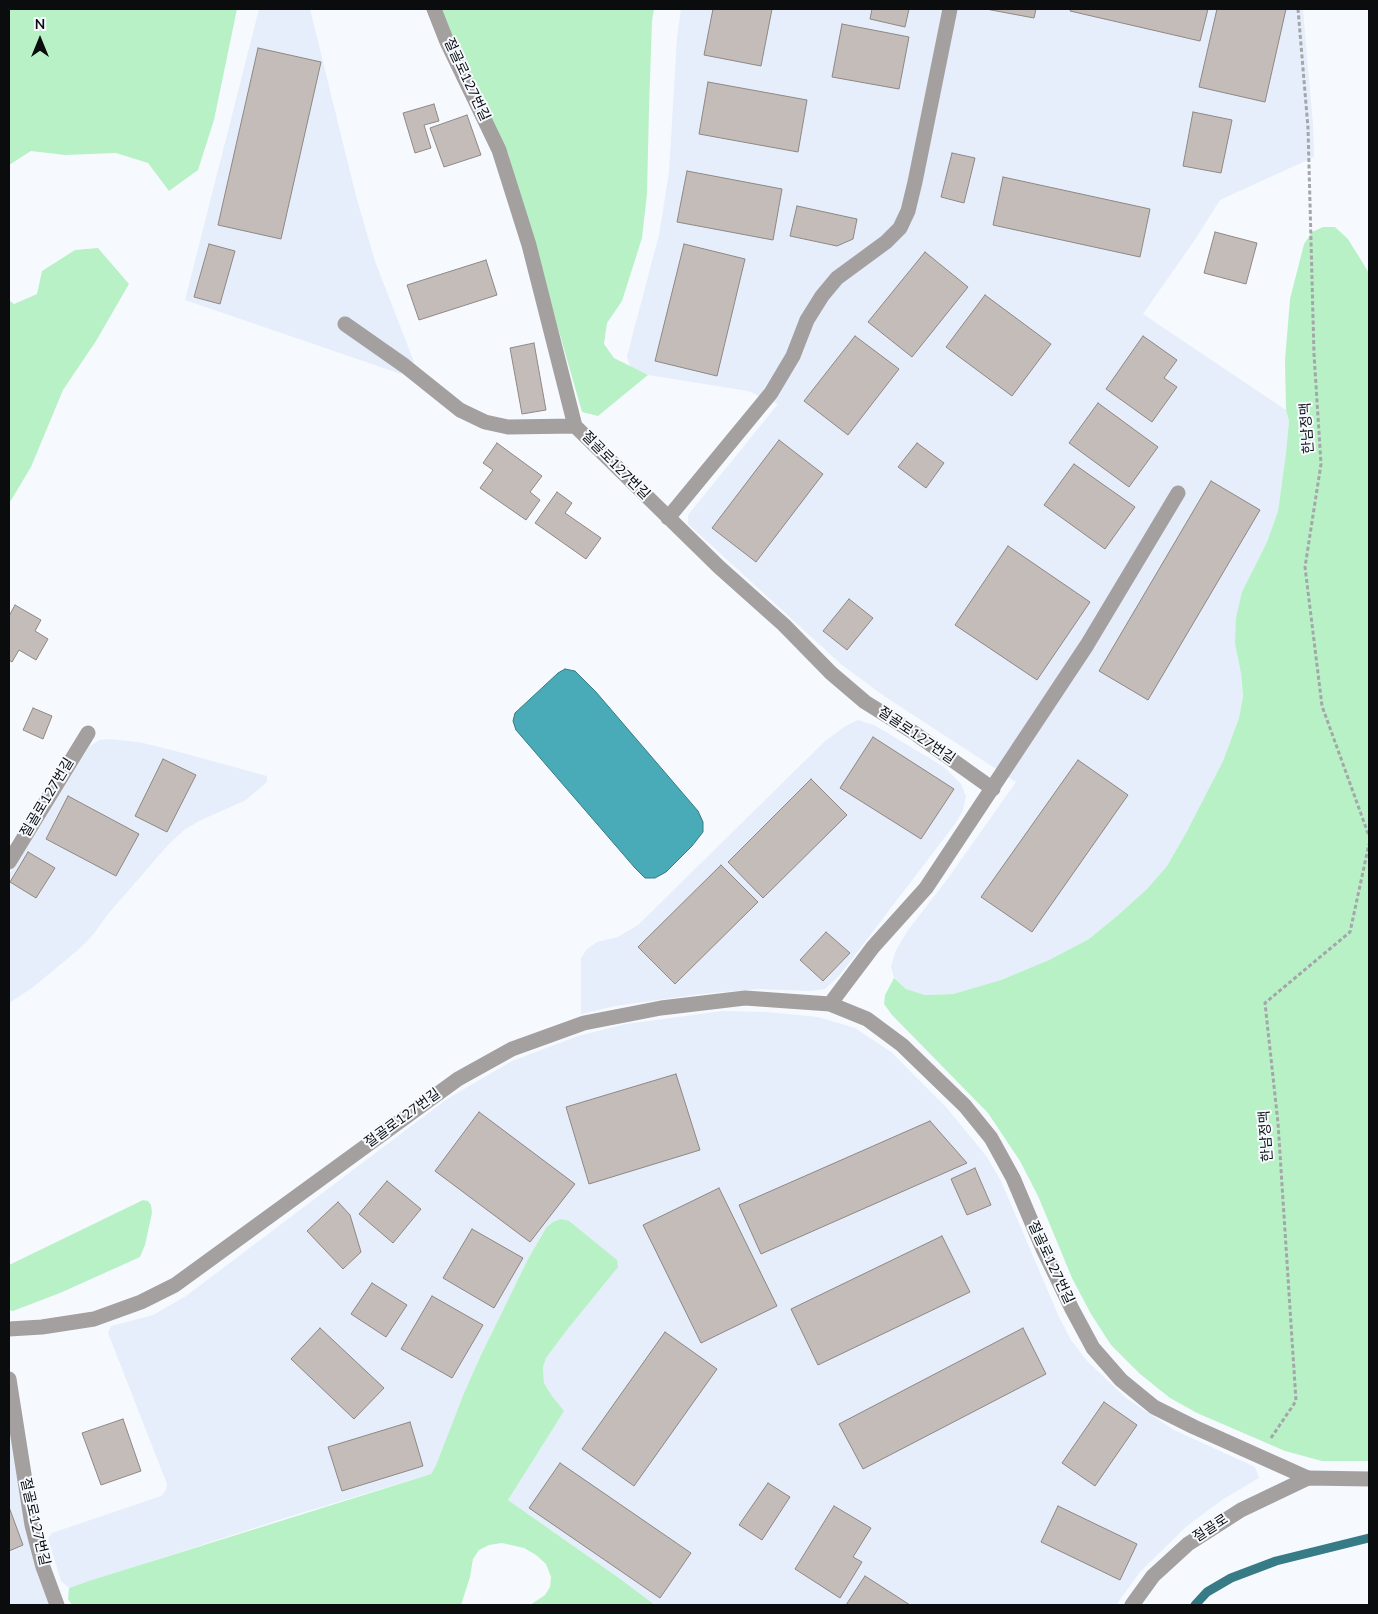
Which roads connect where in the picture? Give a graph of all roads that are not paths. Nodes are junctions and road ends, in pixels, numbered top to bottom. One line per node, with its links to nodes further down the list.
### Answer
1 (434, 9): 4 (street, 절골로127번길)
2 (950, 9): 6 (street)
3 (345, 324): 4 (street)
4 (575, 426): 6 (street, 절골로127번길)
5 (1178, 493): 8 (street)
6 (668, 518): 8 (street, 절골로127번길)
7 (88, 733): 9 (street, 절골로127번길)
8 (992, 790): 10 (street)
9 (9, 862)
10 (830, 1004): 11 (street, 절골로127번길); 13 (street, 절골로127번길)
11 (9, 1328)
12 (9, 1378): 15 (street, 절골로127번길)
13 (1308, 1478): 14 (street); 16 (street, 절골로)
14 (1369, 1479)
15 (57, 1605)
16 (1132, 1605)

